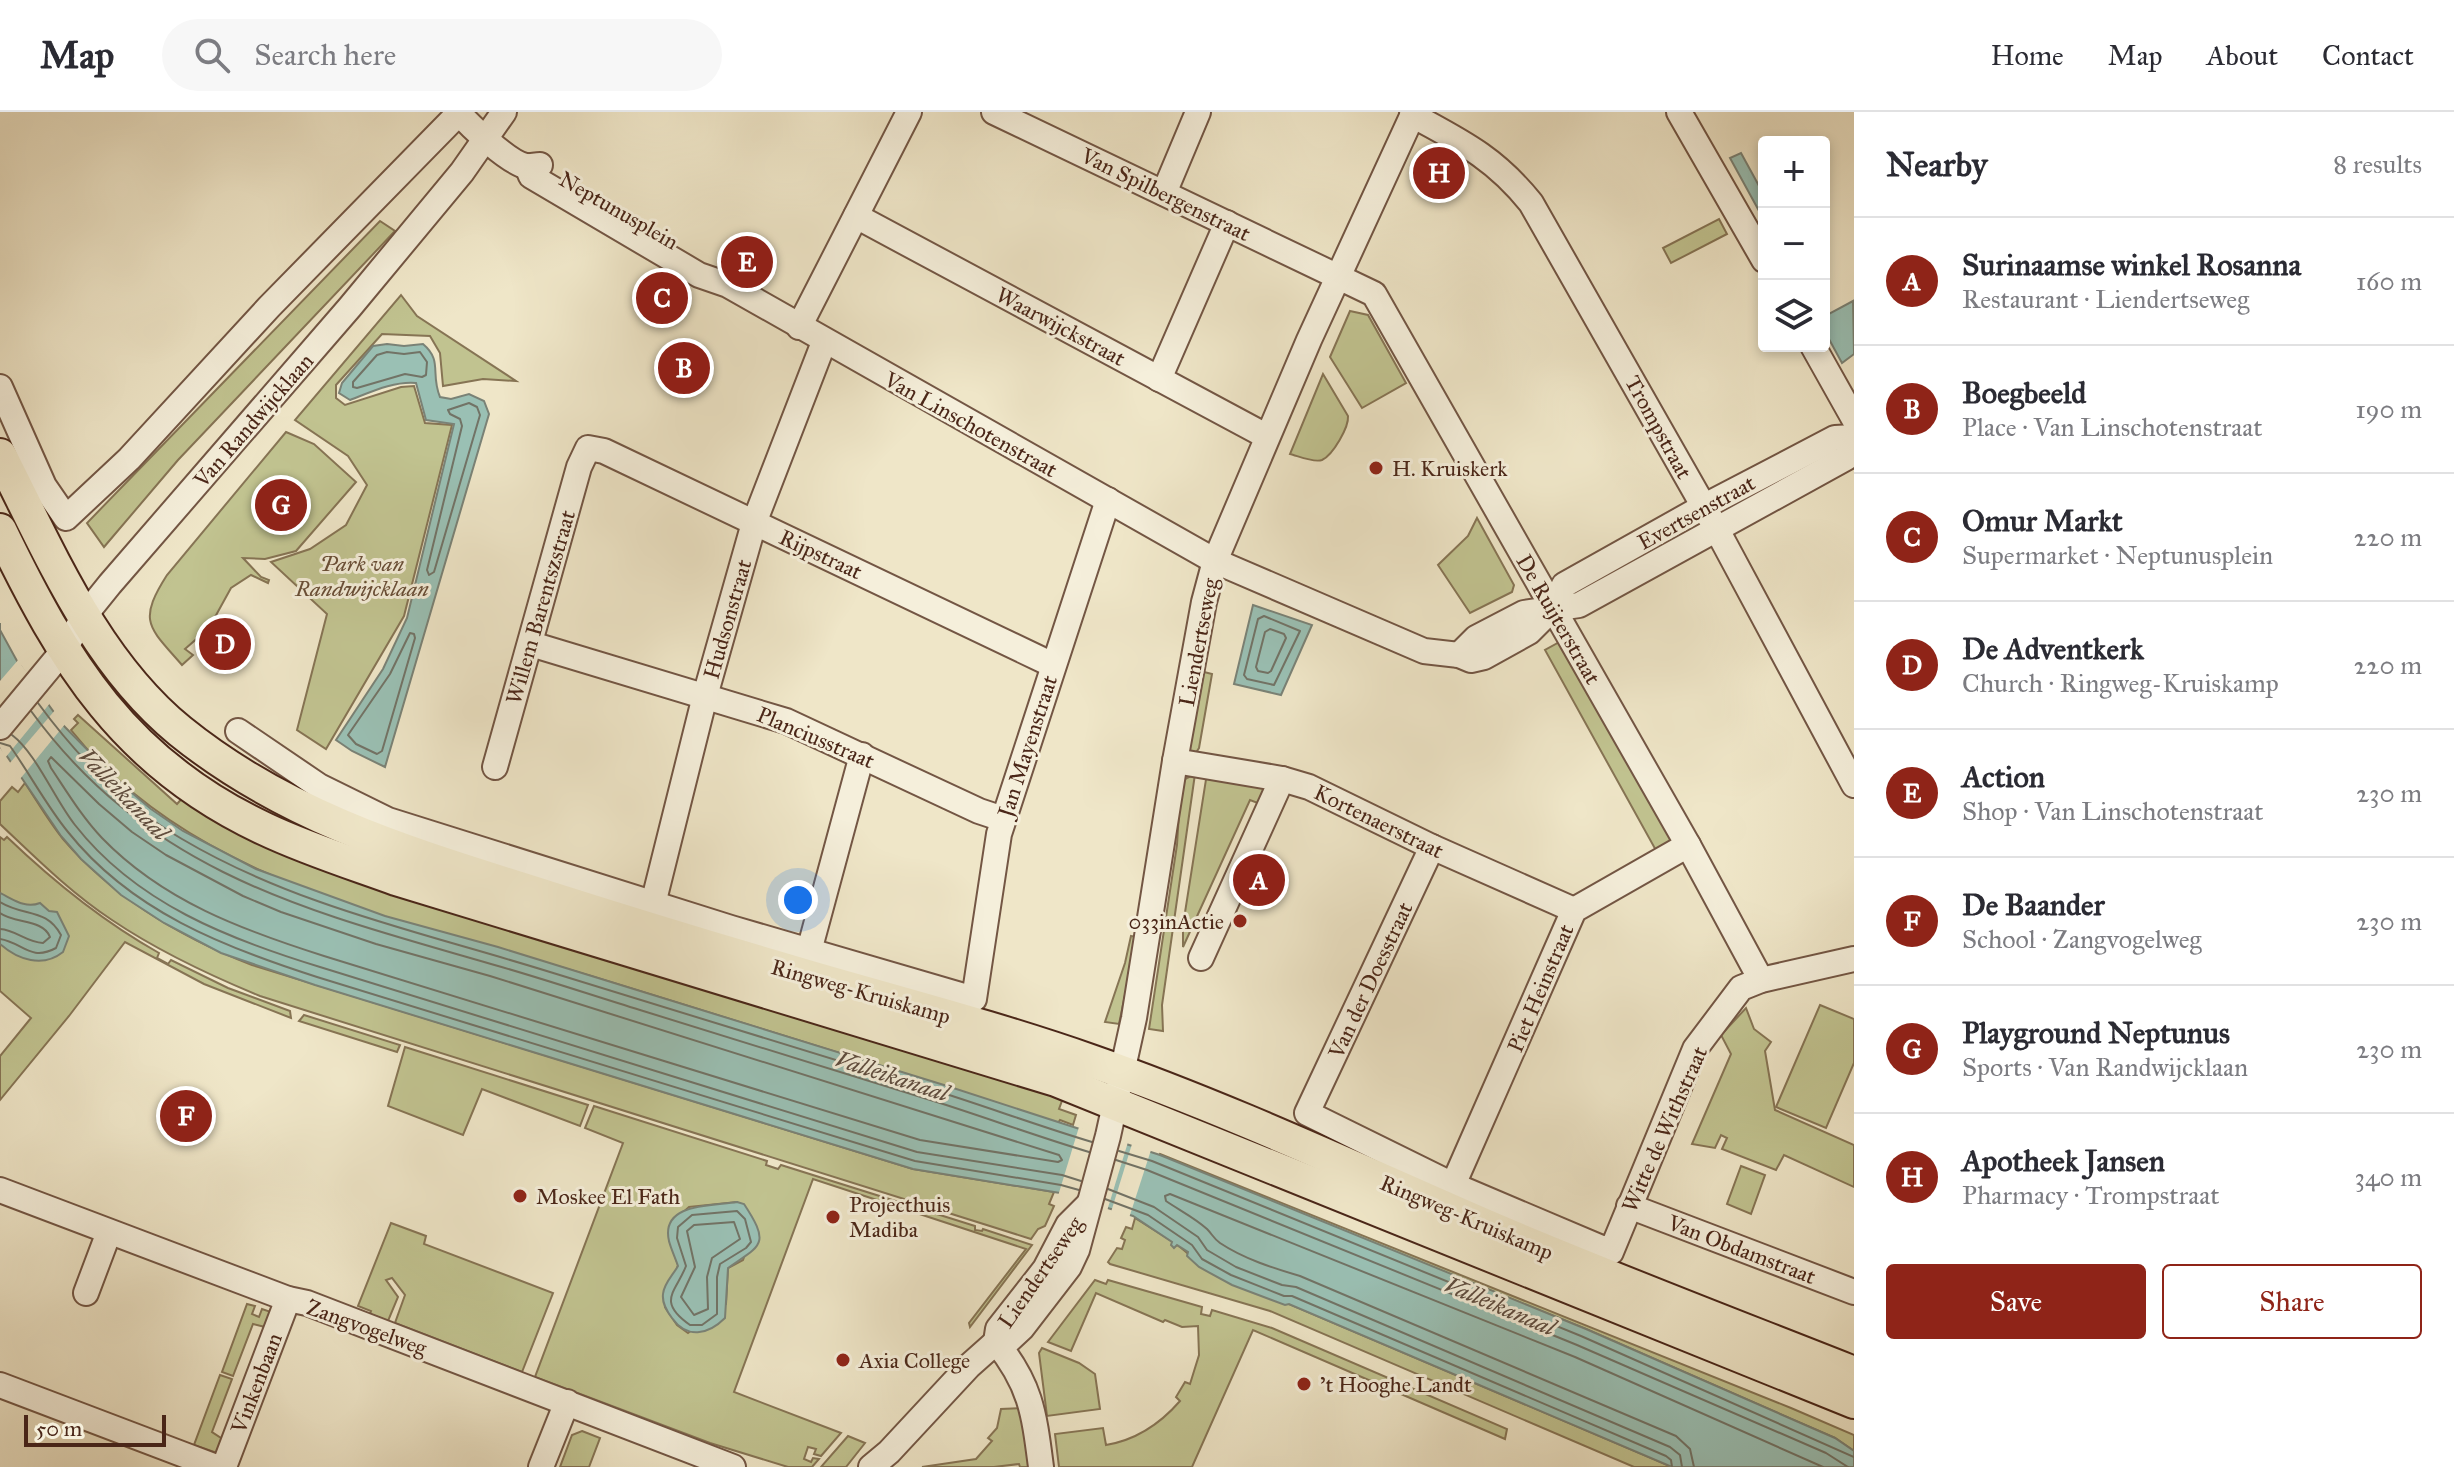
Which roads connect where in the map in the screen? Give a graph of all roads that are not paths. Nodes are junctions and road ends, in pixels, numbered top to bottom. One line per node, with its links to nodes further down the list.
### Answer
1 (504, 112): 8 (street, Van Randwijcklaan)
2 (909, 112): 10 (street)
3 (994, 112): 9 (street, Van Spilbergenstraat)
4 (1198, 112): 9 (street)
5 (1679, 112): 12 (street)
6 (458, 113): 8 (street, Neptunusplein); 19 (street)
7 (1413, 114): 14 (street, Liendertseweg); 27 (street, Trompstraat)
8 (486, 139): 13 (street, Neptunusplein); 32 (street, Van Randwijcklaan)
9 (1164, 193): 11 (street, Van Spilbergenstraat)
10 (856, 216): 15 (street); 18 (street, Waarwijckstraat)
11 (1227, 223): 14 (street, Van Spilbergenstraat); 18 (street)
12 (1758, 250)
13 (704, 268): 15 (street, Van Linschotenstraat)
14 (1337, 276): 21 (street, Liendertseweg); 31 (street, De Ruijterstraat)
15 (799, 327): 16 (street, Van Linschotenstraat)
16 (824, 342): 26 (street, Van Linschotenstraat); 28 (street, Hudsonstraat)
17 (1816, 352): 20 (street)
18 (1159, 379): 21 (street, Waarwijckstraat)
19 (0, 387)
20 (1854, 419)
21 (1266, 436): 30 (street, Liendertseweg)
22 (1854, 437): 27 (street, Evertsenstraat)
23 (588, 448): 28 (street, Rijpstraat); 33 (street, Willem Barentszstraat)
24 (1854, 449): 27 (street, Evertsenstraat)
25 (0, 455): 32 (main road, Ringweg-Kruiskamp)
26 (1108, 500): 30 (street, Van Linschotenstraat); 35 (street, Jan Mayenstraat)
27 (1709, 517): 31 (street, Evertsenstraat); 43 (street, Trompstraat)
28 (754, 523): 35 (street, Rijpstraat); 36 (street, Hudsonstraat)
29 (0, 530): 34 (main road, Ringweg-Kruiskamp)
30 (1215, 561): 31 (street); 40 (street, Liendertseweg)
31 (1553, 608): 45 (street, De Ruijterstraat)
32 (85, 615): 34 (street, Van Randwijcklaan); 54 (main road, Ringweg-Kruiskamp)
33 (531, 644): 36 (street, Planciusstraat); 41 (street, Willem Barentszstraat)
34 (63, 651): 37 (street, Van Randwijcklaan); 55 (main road, Ringweg-Kruiskamp)
35 (1053, 665): 44 (street, Jan Mayenstraat)
36 (705, 696): 39 (street, Planciusstraat); 47 (street, Hudsonstraat)
37 (0, 727)
38 (238, 731): 47 (street, Ringweg-Kruiskamp)
39 (862, 755): 44 (street, Planciusstraat); 49 (street)
40 (1175, 761): 42 (street, Kortenaerstraat); 54 (street, Liendertseweg)
41 (495, 767)
42 (1282, 779): 46 (street, Kortenaerstraat); 50 (street)
43 (1854, 785)
44 (1003, 819): 53 (street, Jan Mayenstraat)
45 (1688, 845): 48 (street, Piet Heinstraat); 52 (street, De Ruijterstraat)
46 (1432, 847): 48 (street, Kortenaerstraat); 56 (street, Van der Doesstraat)
47 (653, 904): 49 (street, Ringweg-Kruiskamp)
48 (1574, 910): 57 (street, Piet Heinstraat)
49 (809, 951): 53 (street, Ringweg-Kruiskamp)
50 (1201, 958)
51 (1854, 959): 52 (street, Witte de Withstraat)
52 (1761, 980): 59 (street, Witte de Withstraat)
53 (974, 999)
54 (1122, 1073): 55 (street, Liendertseweg); 66 (main road, Ringweg-Kruiskamp)
55 (1115, 1105): 65 (street, Liendertseweg); 69 (main road, Ringweg-Kruiskamp)
56 (1307, 1113): 57 (street, Ringweg-Kruiskamp)
57 (1453, 1185): 61 (street, Ringweg-Kruiskamp)
58 (0, 1190): 60 (street, Zangvogelweg)
59 (1629, 1206): 61 (street, Witte de Withstraat); 62 (street, Van Obdamstraat)
60 (109, 1232): 63 (street); 64 (street, Zangvogelweg)
61 (1611, 1252)
62 (1854, 1292)
63 (86, 1293)
64 (288, 1299): 68 (street, Zangvogelweg); 72 (street, Vinkenbaan)
65 (996, 1342): 70 (street, Liendertseweg); 75 (street)
66 (1854, 1373)
67 (0, 1385): 71 (street)
68 (567, 1402): 73 (street); 74 (street, Zangvogelweg)
69 (1854, 1402)
70 (881, 1462)
71 (216, 1467)
72 (224, 1467)
73 (541, 1467)
74 (733, 1467)
75 (1041, 1467)

